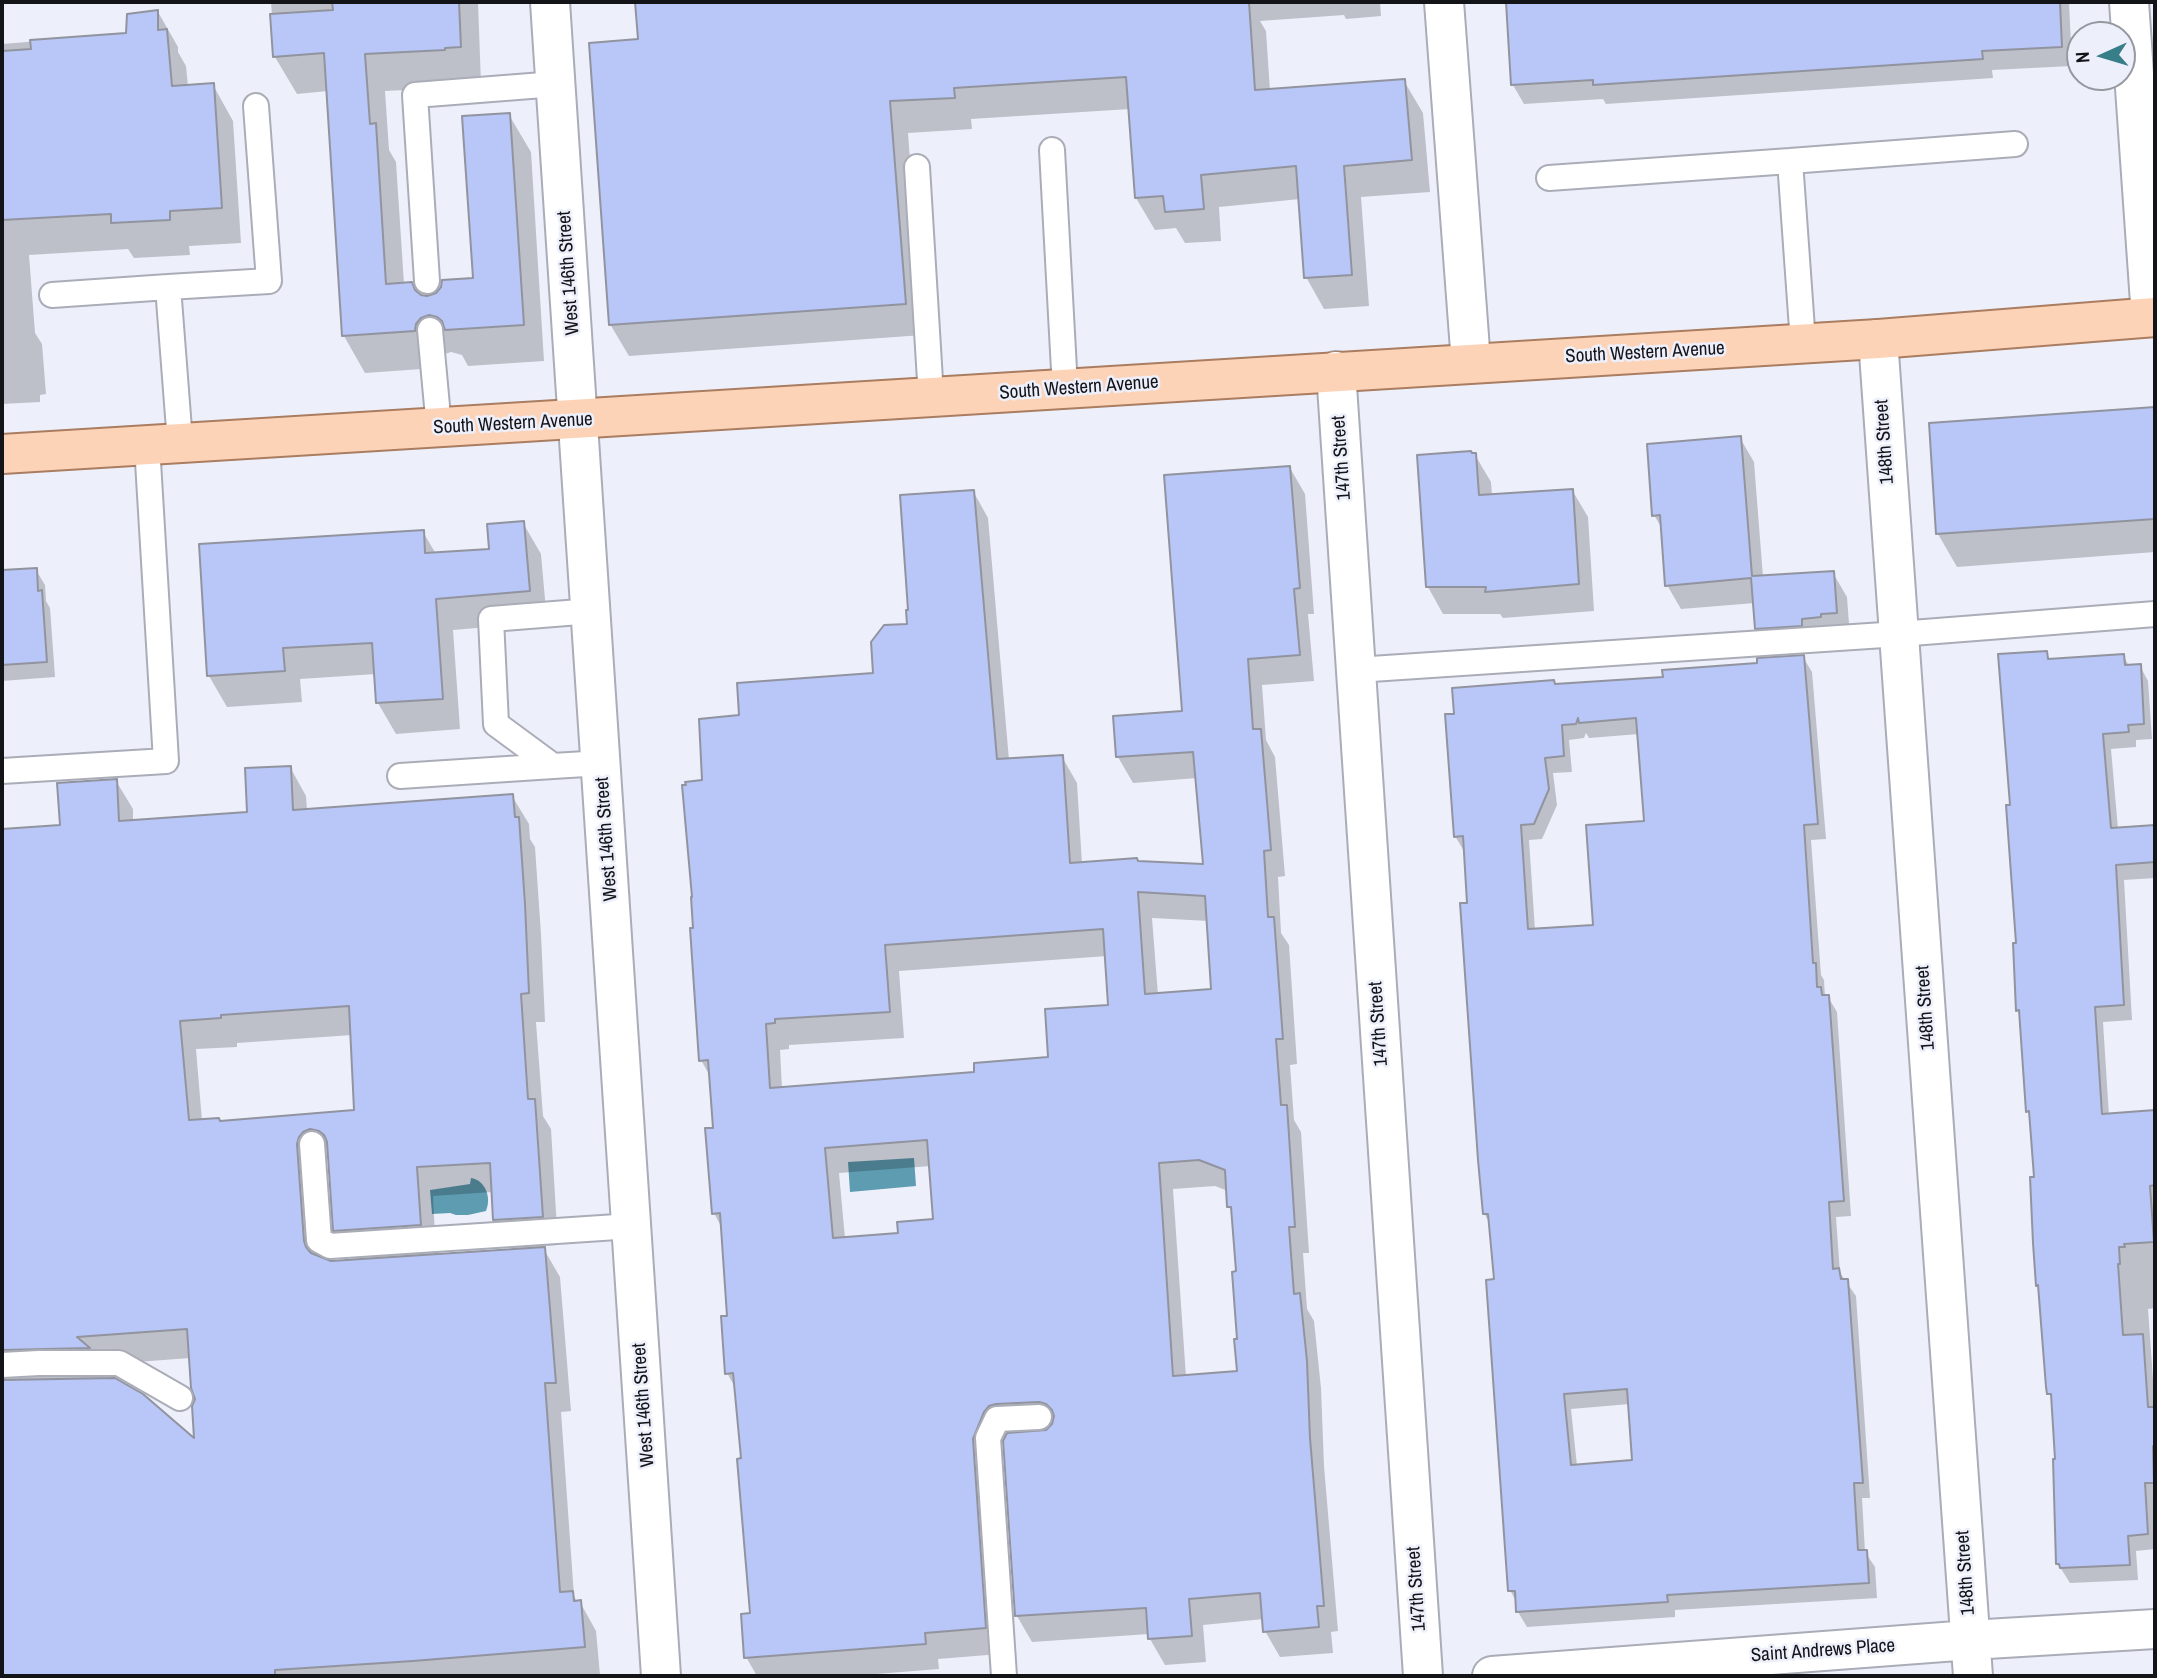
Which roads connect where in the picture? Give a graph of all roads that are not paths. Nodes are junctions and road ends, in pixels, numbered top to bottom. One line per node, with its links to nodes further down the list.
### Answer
1 (550, 2): 4 (street, West 146th Street)
2 (1444, 2): 18 (street)
3 (2129, 2): 14 (street)
4 (556, 84): 11 (lane); 22 (street, West 146th Street)
5 (256, 106): 12 (lane)
6 (2015, 144): 8 (lane)
7 (1052, 150): 20 (lane)
8 (1790, 161): 10 (lane); 17 (lane)
9 (917, 167): 21 (lane)
10 (1549, 177)
11 (427, 281)
12 (167, 287): 13 (lane); 24 (lane)
13 (52, 295)
14 (2153, 317): 16 (main road, South Western Avenue)
15 (430, 330): 23 (lane)
16 (1878, 339): 17 (main road, South Western Avenue); 28 (street, 148th Street)
17 (1803, 343): 18 (main road, South Western Avenue)
18 (1471, 363): 19 (main road, South Western Avenue)
19 (1336, 371): 20 (main road, South Western Avenue); 29 (street, 147th Street)
20 (1065, 388): 21 (main road, South Western Avenue)
21 (931, 397): 22 (main road, South Western Avenue)
22 (579, 420): 23 (main road, South Western Avenue); 26 (street, West 146th Street)
23 (439, 428): 24 (main road, South Western Avenue)
24 (163, 443): 25 (main road, South Western Avenue); 32 (lane)
25 (2, 454)
26 (592, 611): 30 (street, West 146th Street); 31 (lane)
27 (2155, 614): 28 (lane)
28 (1899, 634): 29 (lane); 40 (street, 148th Street)
29 (1356, 670): 43 (street, 147th Street)
30 (602, 763): 31 (lane); 35 (street, West 146th Street)
31 (553, 766): 33 (lane)
32 (2, 771)
33 (400, 776)
34 (312, 1144): 35 (lane)
35 (632, 1226): 41 (street, West 146th Street)
36 (2, 1365): 37 (lane)
37 (180, 1398)
38 (1039, 1417): 42 (lane)
39 (2155, 1629): 40 (street, Saint Andrews Place)
40 (1972, 1658): 44 (street, Saint Andrews Place)
41 (661, 1676)
42 (1004, 1676)
43 (1423, 1676)
44 (1492, 1676)

